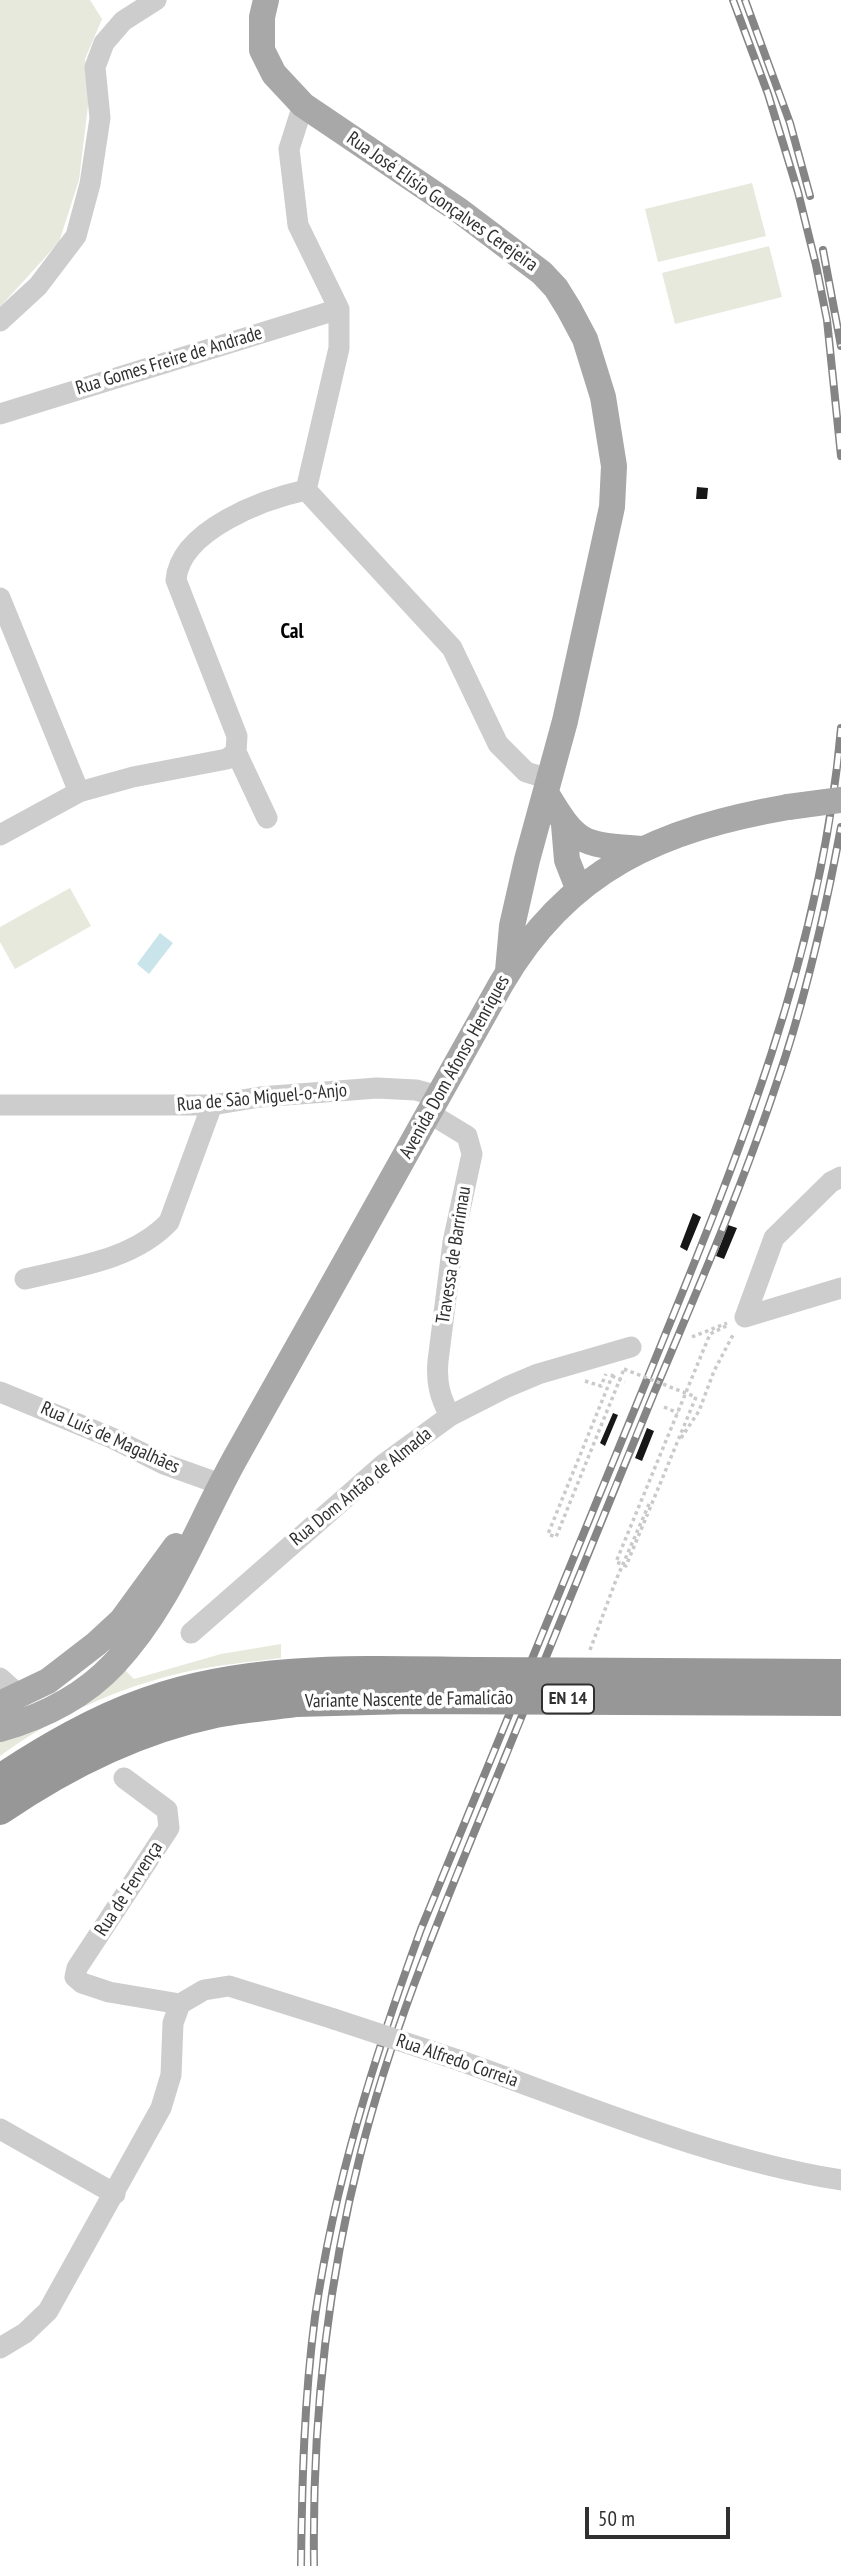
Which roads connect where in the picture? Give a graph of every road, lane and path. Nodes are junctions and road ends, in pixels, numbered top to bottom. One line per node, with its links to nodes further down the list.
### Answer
1 (156, 0): 5 (street)
2 (266, 0): 3 (main road, Rua José Elísio Gonçalves Cerejeira)
3 (303, 105): 4 (street); 10 (main road, Rua José Elísio Gonçalves Cerejeira)
4 (339, 309): 6 (street, Rua Gomes Freire de Andrade); 7 (street)
5 (0, 321)
6 (0, 414)
7 (306, 490): 9 (street); 10 (street)
8 (0, 598): 11 (street)
9 (236, 752): 11 (street); 13 (street)
10 (547, 786): 14 (main road); 17 (main road, Rua José Elísio Gonçalves Cerejeira)
11 (79, 792): 15 (street)
12 (841, 800): 16 (main road, Avenida Dom Afonso Henriques, bridge)
13 (267, 818)
14 (564, 825): 16 (main road); 18 (main road)
15 (0, 835)
16 (643, 849): 18 (main road, Avenida Dom Afonso Henriques)
17 (527, 860): 19 (main road); 20 (main road, Rua José Elísio Gonçalves Cerejeira)
18 (579, 888): 19 (main road, Avenida Dom Afonso Henriques)
19 (555, 909): 20 (main road, Avenida Dom Afonso Henriques)
20 (508, 971): 23 (main road, Avenida Dom Afonso Henriques)
21 (0, 1105): 22 (street, Rua de São Miguel-o-Anjo)
22 (212, 1105): 23 (street, Rua de São Miguel-o-Anjo); 25 (street)
23 (434, 1105): 35 (street, Travessa de Barrimau); 36 (main road, Avenida Dom Afonso Henriques)
24 (841, 1177): 27 (street)
25 (25, 1279)
26 (841, 1288): 27 (street)
27 (745, 1317): 28 (path); 34 (path); 38 (path)
28 (692, 1337)
29 (626, 1355): 30 (path); 30 (path); 34 (path, bridge); 35 (street, Rua Dom Antão de Almada)
30 (612, 1376): 31 (path)
31 (625, 1382)
32 (0, 1392): 36 (street, Rua Luís de Magalhães)
33 (664, 1408): 34 (path)
34 (678, 1413)
35 (450, 1416): 37 (street, Rua Dom Antão de Almada)
36 (215, 1494): 41 (main road, Avenida Dom Afonso Henriques); 43 (main road, Avenida Dom Afonso Henriques)
37 (191, 1633)
38 (590, 1652)
39 (841, 1674): 40 (highway, Variante Nascente de Famalicão / EN 14, bridge)
40 (296, 1688): 42 (highway, Variante Nascente de Famalicão / EN 14, bridge); 45 (highway, Variante Nascente de Famalicão / EN 14); 46 (highway, Variante Nascente de Famalicão / EN 14)
41 (6, 1692)
42 (841, 1701)
43 (0, 1729)
44 (124, 1778): 47 (street, Rua de Fervença)
45 (0, 1779)
46 (0, 1810)
47 (180, 2004): 49 (street, Rua Alfredo Correia, bridge); 50 (street)
48 (0, 2129): 50 (street)
49 (841, 2180)
50 (115, 2194): 51 (street)
51 (0, 2348)

